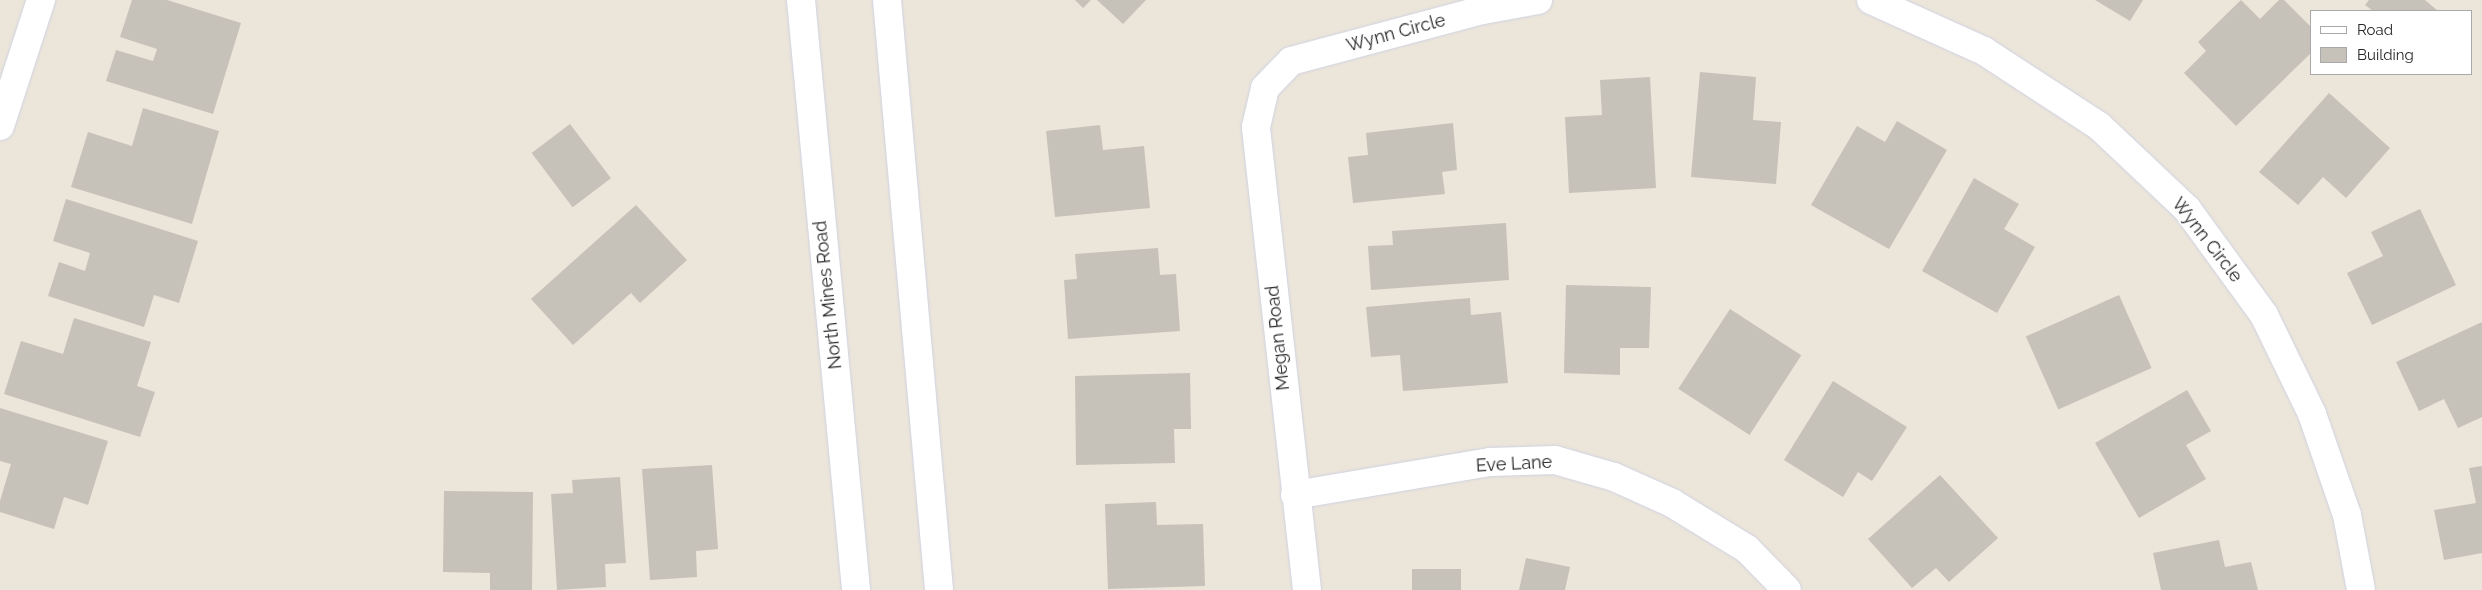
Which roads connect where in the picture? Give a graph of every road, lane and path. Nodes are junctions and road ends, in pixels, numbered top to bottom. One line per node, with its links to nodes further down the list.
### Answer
1 (41, 0): 8 (street)
2 (801, 0): 10 (street, North Mines Road)
3 (887, 0): 11 (street)
4 (1538, 0): 6 (street, Wynn Circle)
5 (1871, 0): 14 (street, Wynn Circle)
6 (1481, 5): 7 (street, Wynn Circle)
7 (1265, 88): 9 (street, Megan Road)
8 (0, 126)
9 (1295, 495): 12 (street, Megan Road); 13 (street, Eve Lane)
10 (856, 590)
11 (939, 590)
12 (1306, 590)
13 (1787, 590)
14 (2361, 590)

